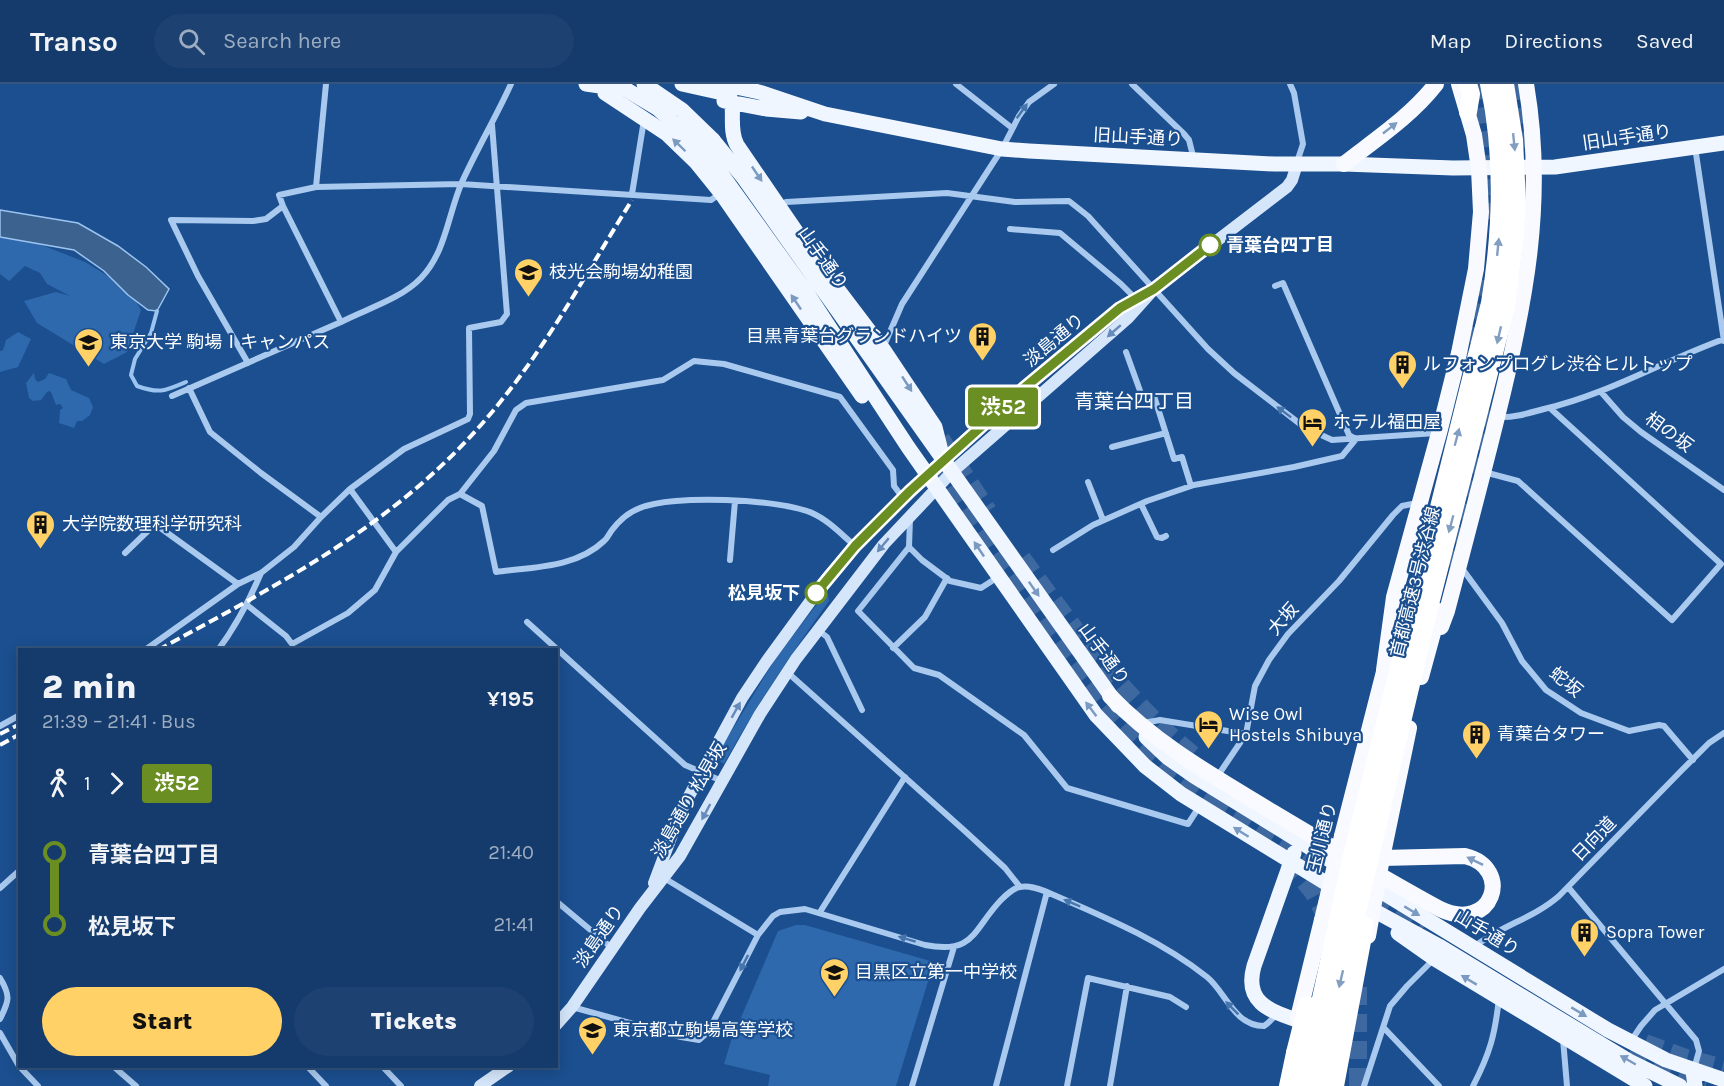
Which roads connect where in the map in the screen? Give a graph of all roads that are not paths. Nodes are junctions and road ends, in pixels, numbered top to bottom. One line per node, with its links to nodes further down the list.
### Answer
1 (326, 84): 35 (street)
2 (511, 84): 22 (street)
3 (586, 84): 17 (main road)
4 (644, 84): 25 (main road, 山手通り, bridge)
5 (682, 84): 18 (main road)
6 (722, 84): 20 (main road, 旧山手通り)
7 (956, 84): 23 (street)
8 (1054, 84): 23 (street, one-way to 8)
9 (1132, 84): 28 (street)
10 (1290, 84): 29 (street)
11 (1436, 84): 30 (highway, one-way to 11)
12 (1459, 84): 19 (highway)
13 (1468, 84): 19 (highway)
14 (1489, 84): 102 (highway, 首都高速3号渋谷線, one-way to 14, bridge)
15 (1505, 84): 115 (highway, 首都高速3号渋谷線, one-way to 115, bridge)
16 (1526, 84): 31 (highway)
17 (611, 86): 18 (main road); 21 (main road); 25 (main road, 山手通り, bridge)
18 (733, 102): 20 (main road, 旧山手通り); 40 (main road, one-way to 40)
19 (1468, 112): 32 (highway)
20 (825, 114): 27 (main road, 旧山手通り)
21 (645, 118): 36 (main road, one-way to 21); 37 (street)
22 (492, 124): 33 (street); 34 (street)
23 (1012, 128): 27 (street)
24 (1724, 143): 26 (main road, 旧山手通り)
25 (709, 145): 58 (main road, 山手通り); 60 (main road, 山手通り)
26 (1695, 147): 31 (main road, 旧山手通り); 46 (street)
27 (1002, 149): 28 (main road, 旧山手通り); 38 (street)
28 (1194, 160): 29 (main road, 旧山手通り)
29 (1297, 164): 30 (main road, 旧山手通り); 43 (main road, 淡島通り)
30 (1344, 164): 32 (main road, 旧山手通り)
31 (1535, 168): 32 (main road, 旧山手通り); 54 (highway)
32 (1479, 169): 56 (highway)
33 (461, 184): 34 (street); 35 (street); 45 (street)
34 (496, 185): 37 (street); 66 (street)
35 (316, 187): 39 (street)
36 (721, 193): 37 (street); 58 (main road, one-way to 36)
37 (632, 194)
38 (971, 196): 40 (street); 43 (street); 47 (street)
39 (283, 206): 45 (street); 49 (street)
40 (778, 207): 47 (main road)
41 (1010, 229): 44 (street)
42 (1275, 285): 57 (street)
43 (1154, 289): 44 (main road, 淡島通り); 57 (street, one-way to 43); 60 (main road, 淡島通り, one-way to 60)
44 (1135, 299): 60 (main road, 淡島通り)
45 (341, 322): 49 (street)
46 (1723, 340): 51 (street)
47 (883, 349): 60 (main road, one-way to 60)
48 (1126, 352): 55 (street)
49 (248, 363): 50 (street)
50 (189, 388): 52 (street); 74 (street)
51 (1601, 392): 53 (street); 67 (street, 相の坂)
52 (172, 396)
53 (1550, 408): 54 (street); 61 (street)
54 (1497, 417): 61 (highway)
55 (1166, 433): 59 (street); 64 (street)
56 (1439, 433): 57 (street); 71 (highway)
57 (1356, 439): 64 (street)
58 (908, 447): 62 (main road, 山手通り)
59 (1112, 447)
60 (948, 466): 62 (main road, 淡島通り); 65 (main road, 淡島通り); 101 (main road, 山手通り, one-way to 101)
61 (1484, 472): 83 (highway)
62 (928, 474): 65 (main road, 山手通り); 69 (main road, 淡島通り 松見坂)
63 (1088, 482): 75 (street)
64 (1191, 486): 72 (street)
65 (937, 487): 73 (main road, 淡島通り 松見坂); 85 (main road, 山手通り, one-way to 65)
66 (350, 489): 74 (street); 80 (street)
67 (1724, 490)
68 (460, 494): 69 (street); 70 (street); 80 (street)
69 (903, 498): 77 (main road, 淡島通り 松見坂)
70 (735, 501): 77 (street); 82 (street)
71 (1421, 502): 98 (highway); 108 (street, 大坂)
72 (1141, 504): 75 (street); 76 (street)
73 (910, 515): 78 (street); 92 (main road, 淡島通り 松見坂, one-way to 92)
74 (321, 517): 84 (street)
75 (1103, 520): 79 (street)
76 (1166, 536)
77 (855, 546): 110 (main road, 淡島通り 松見坂, one-way to 77)
78 (909, 547): 86 (street); 96 (street)
79 (1053, 550)
80 (396, 552): 89 (street)
81 (125, 553): 87 (street)
82 (730, 560)
83 (1459, 565): 100 (highway); 109 (street, 蛇坂)
84 (261, 573): 87 (street); 89 (street)
85 (999, 577): 86 (street); 114 (main road, 山手通り, one-way to 85)
86 (947, 578): 96 (street)
87 (237, 584): 93 (street)
88 (1402, 599): 98 (highway, 玉川通り)
89 (247, 605): 94 (street)
90 (1439, 611): 100 (highway)
91 (527, 622): 95 (street)
92 (818, 629): 99 (main road, 淡島通り 松見坂); 103 (street)
93 (148, 648)
94 (220, 648)
95 (556, 648)
96 (893, 648): 114 (street)
97 (558, 650): 110 (street)
98 (1384, 670): 142 (highway, 玉川通り, bridge)
99 (787, 672): 111 (street); 112 (main road, 淡島通り 松見坂)
100 (1420, 681): 117 (highway)
101 (1110, 696): 105 (highway); 113 (main road, 山手通り)
102 (1391, 697): 165 (highway, bridge); 166 (highway, 首都高速3号渋谷線, bridge)
103 (862, 710)
104 (18, 717): 106 (street)
105 (1138, 724): 108 (street); 113 (highway)
106 (0, 726)
107 (1724, 733): 109 (street, 日向道)
108 (1246, 734): 113 (street, 大坂)
109 (1693, 760): 122 (street, 日向道)
110 (702, 772): 112 (street); 125 (main road, 淡島通り 松見坂)
111 (905, 777): 121 (street); 127 (street)
112 (722, 781): 120 (main road, 淡島通り 松見坂, one-way to 120)
113 (1214, 783): 116 (main road, 山手通り); 117 (highway, one-way to 117)
114 (1200, 807): 118 (main road, 山手通り, one-way to 114)
115 (1376, 831): 167 (highway, 首都高速3号渋谷線, one-way to 167, bridge); 168 (highway, bridge)
116 (1298, 841): 118 (main road); 131 (main road, 山手通り, one-way to 131)
117 (1382, 858): 168 (highway, bridge)
118 (1291, 862): 132 (main road, 山手通り); 140 (main road)
119 (18, 872): 123 (street)
120 (663, 878): 125 (main road, 淡島通り 松見坂); 128 (street)
121 (1020, 887): 124 (street); 129 (street)
122 (1568, 887): 131 (street, 日向道); 137 (street)
123 (0, 888)
124 (1047, 892): 140 (street, one-way to 124); 162 (street)
125 (649, 896): 130 (main road, 淡島通り)
126 (558, 903): 130 (street)
127 (820, 912): 128 (street); 129 (street, one-way to 127)
128 (758, 935): 138 (street, one-way to 138)
129 (954, 947): 161 (street)
130 (612, 948): 138 (main road, 淡島通り)
131 (1473, 948): 147 (main road, 山手通り, one-way to 147)
132 (1437, 952): 136 (main road, one-way to 132); 144 (street); 174 (main road, one-way to 132)
133 (1724, 969): 137 (street)
134 (0, 978): 141 (street)
135 (1127, 986): 139 (street); 163 (street); 164 (street)
136 (1499, 998): 146 (main road); 171 (street)
137 (1666, 1003): 147 (street); 154 (street)
138 (572, 1007): 143 (main road, 淡島通り)
139 (1186, 1007)
140 (1279, 1014): 142 (main road)
141 (0, 1020)
142 (1297, 1020): 165 (highway, 玉川通り)
143 (558, 1023)
144 (1384, 1028): 169 (street); 170 (street)
145 (0, 1032): 148 (street)
146 (1563, 1037): 172 (street); 173 (main road)
147 (1631, 1042): 154 (main road, 山手通り)
148 (18, 1064)
149 (21, 1068): 156 (street)
150 (115, 1068): 157 (street)
151 (309, 1068): 158 (street)
152 (384, 1068): 159 (street)
153 (505, 1068): 160 (main road)
154 (1694, 1078): 155 (main road, 山手通り); 174 (main road)
155 (1724, 1080)
156 (38, 1086)
157 (136, 1086)
158 (326, 1086)
159 (400, 1086)
160 (480, 1086)
161 (912, 1086)
162 (996, 1086)
163 (1067, 1086)
164 (1110, 1086)
165 (1286, 1086)
166 (1302, 1086)
167 (1318, 1086)
168 (1334, 1086)
169 (1364, 1086)
170 (1438, 1086)
171 (1473, 1086)
172 (1567, 1086)
173 (1645, 1086)
174 (1682, 1086)

